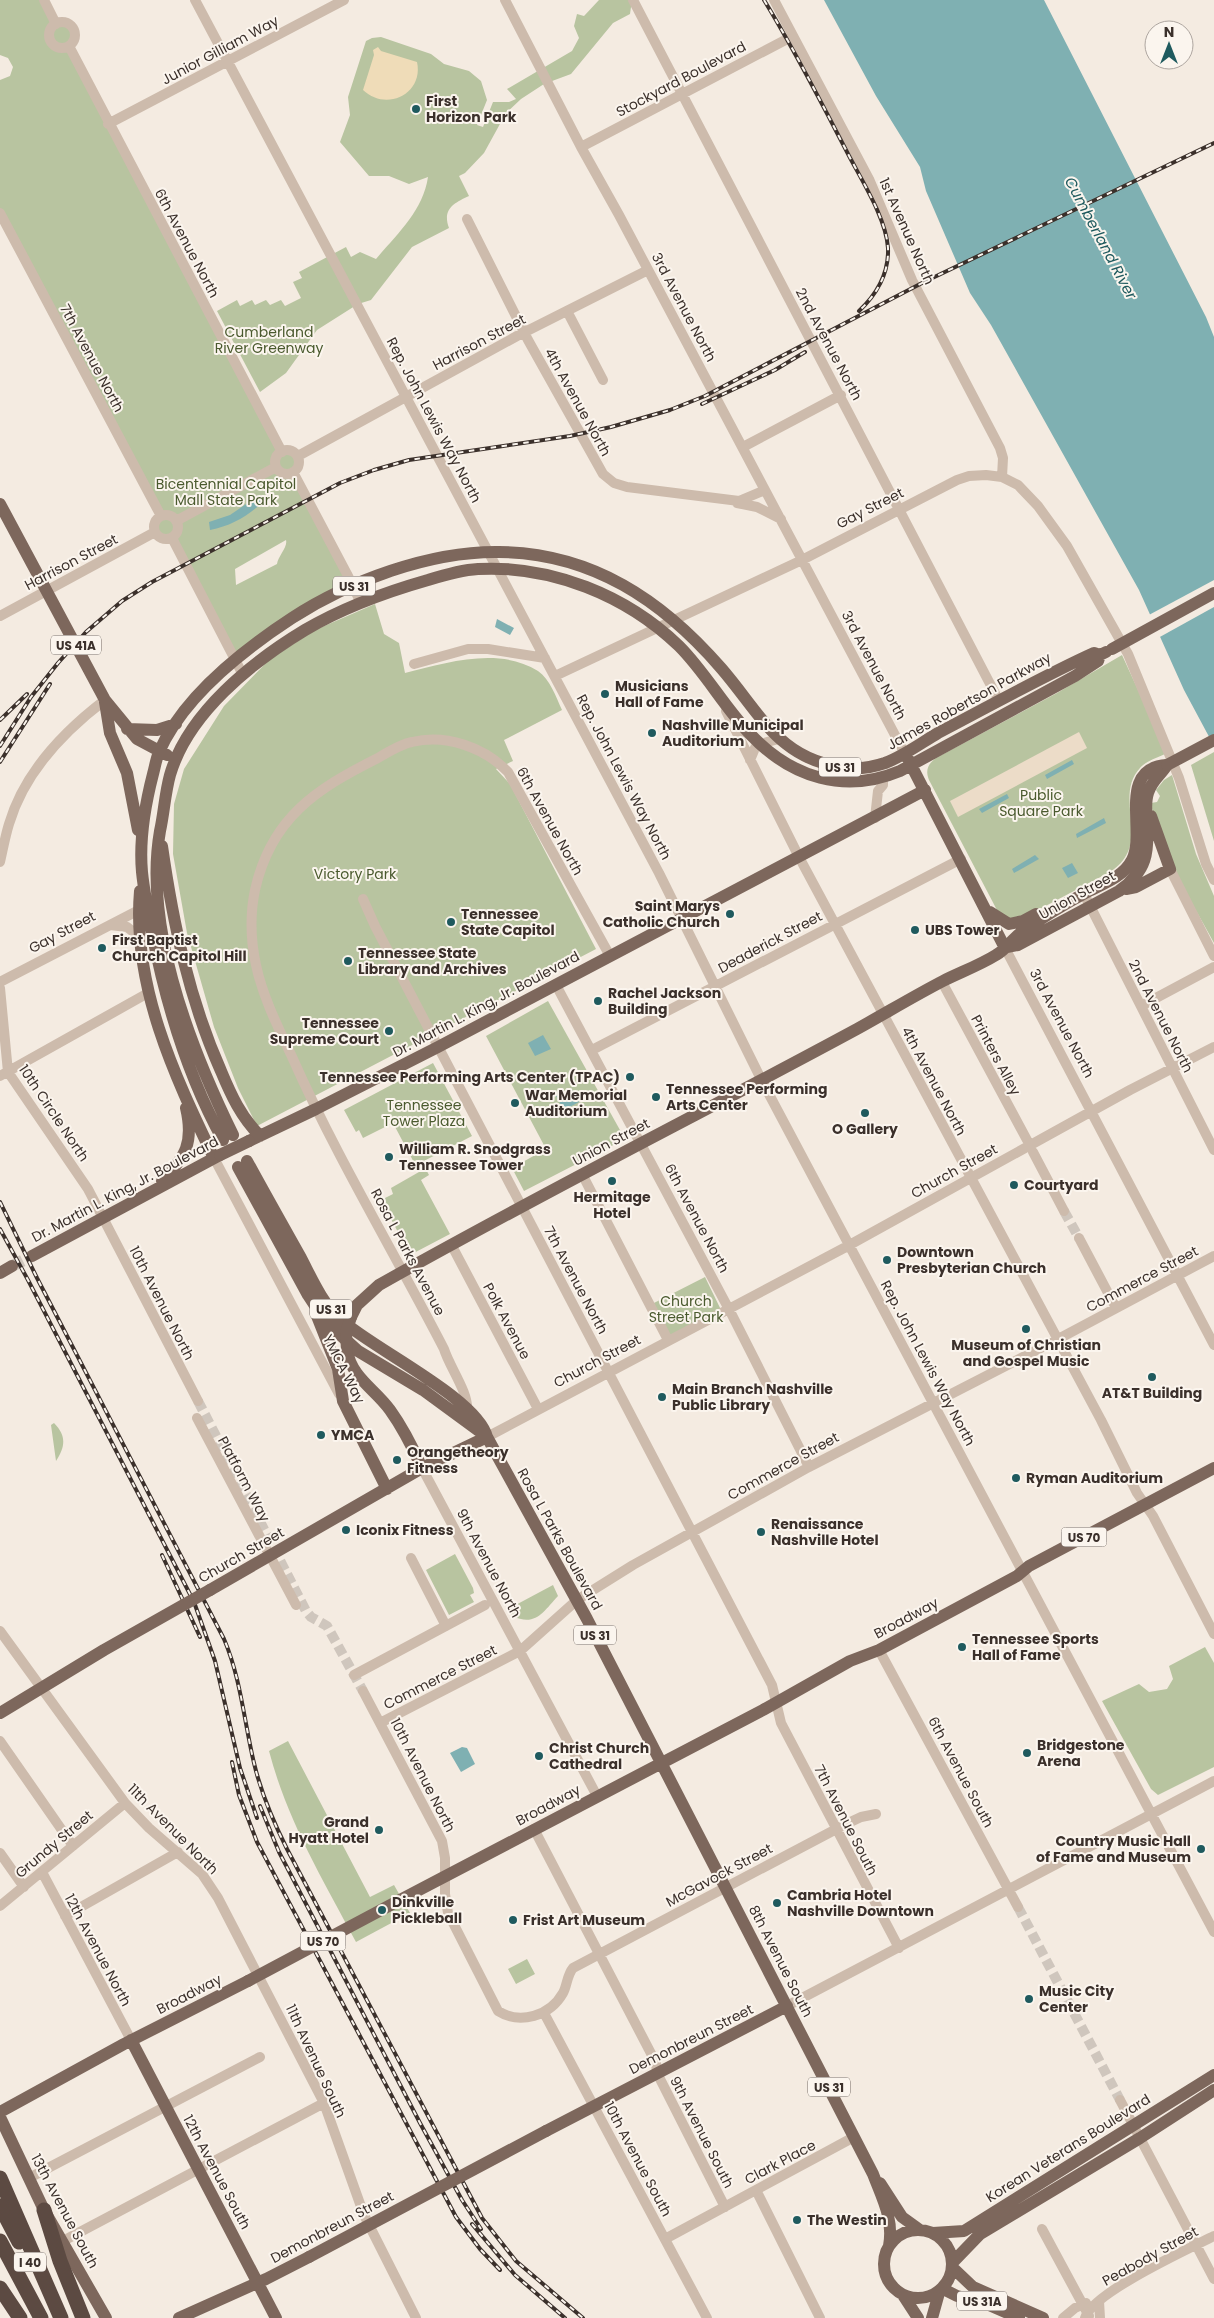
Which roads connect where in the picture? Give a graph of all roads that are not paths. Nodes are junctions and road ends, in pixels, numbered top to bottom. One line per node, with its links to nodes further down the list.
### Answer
1 (44, 0): 7 (street)
2 (195, 0): 10 (street, Rep. John Lewis Way North)
3 (344, 0): 10 (street, Junior Gilliam Way)
4 (505, 0): 13 (street, 3rd Avenue North)
5 (633, 0): 11 (street, 2nd Avenue North)
6 (774, 0): 8 (street, 1st Avenue North)
7 (56, 24): 9 (street); 9 (street)
8 (793, 36): 11 (street, Stockyard Boulevard); 27 (street, 1st Avenue North)
9 (68, 46): 12 (street, 6th Avenue North)
10 (228, 61): 12 (street, Junior Gilliam Way); 21 (street, Rep. John Lewis Way North)
11 (682, 94): 13 (street, Stockyard Boulevard); 20 (street, 2nd Avenue North)
12 (108, 124): 23 (street, 6th Avenue North)
13 (581, 147): 16 (street, 3rd Avenue North)
14 (0, 213): 32 (street, 7th Avenue North)
15 (467, 219): 18 (street, 4th Avenue North)
16 (648, 270): 17 (street, Harrison Street); 22 (street, 3rd Avenue North)
17 (568, 311): 18 (street, Harrison Street); 19 (street)
18 (525, 333): 21 (street, Harrison Street); 29 (street, 4th Avenue North)
19 (603, 380)
20 (841, 395): 22 (street); 31 (street, 2nd Avenue North)
21 (405, 397): 24 (street, Harrison Street); 37 (street, Rep. John Lewis Way North)
22 (743, 446): 28 (street, 3rd Avenue North)
23 (282, 452): 24 (street); 25 (street)
24 (298, 456): 26 (street)
25 (276, 467): 26 (street); 34 (street)
26 (293, 472): 40 (street)
27 (1002, 477): 31 (street, Gay Street); 79 (street, Gay Street)
28 (765, 490): 29 (street, 4th Avenue North); 33 (street, 3rd Avenue North)
29 (728, 501): 33 (street)
30 (0, 504): 41 (main road, US 41A)
31 (899, 510): 38 (street, Gay Street); 55 (street, 2nd Avenue North)
32 (161, 516): 34 (street); 35 (street)
33 (781, 519): 38 (street, 3rd Avenue North)
34 (176, 521): 36 (street)
35 (155, 532): 36 (street); 41 (street, Harrison Street)
36 (172, 538): 49 (street)
37 (489, 552): 39 (street, Rep. John Lewis Way North); 40 (main road, James Robertson Parkway / US 31); 45 (main road, James Robertson Parkway / US 31)
38 (802, 560): 45 (street, Gay Street); 62 (street, 3rd Avenue North)
39 (498, 569): 43 (main road, James Robertson Parkway / US 31); 46 (main road, James Robertson Parkway / US 31); 48 (street, Rep. John Lewis Way North)
40 (354, 586): 43 (street); 49 (main road, James Robertson Parkway / US 31)
41 (47, 590): 44 (street, Harrison Street); 54 (main road, US 41A)
42 (1214, 593): 47 (main road, James Robertson Parkway / US 31, bridge)
43 (361, 603): 51 (main road, James Robertson Parkway / US 31)
44 (0, 616)
45 (674, 620): 46 (street, Gay Street); 58 (main road, James Robertson Parkway / US 31)
46 (657, 627): 52 (street, Gay Street); 53 (main road, James Robertson Parkway / US 31)
47 (1106, 652): 55 (main road, James Robertson Parkway / US 31); 65 (main road, James Robertson Parkway / US 31)
48 (545, 658): 50 (street); 52 (street, Rep. John Lewis Way North)
49 (236, 660): 51 (street); 56 (main road, James Robertson Parkway / US 31)
50 (414, 664)
51 (243, 675): 63 (main road, James Robertson Parkway / US 31)
52 (555, 676): 87 (street, Rep. John Lewis Way North)
53 (718, 694): 60 (main road, James Robertson Parkway / US 31); 64 (street, 4th Avenue North)
54 (105, 700): 57 (main road, US 41A); 73 (main road); 76 (street)
55 (999, 701): 62 (main road, James Robertson Parkway / US 31)
56 (176, 724): 57 (main road); 61 (main road, James Robertson Parkway / US 31)
57 (127, 729): 61 (main road, US 41A)
58 (779, 739): 60 (street); 62 (main road, James Robertson Parkway / US 31)
59 (1214, 740): 66 (main road, bridge)
60 (761, 744): 64 (street); 67 (main road, James Robertson Parkway / US 31)
61 (159, 752): 63 (main road, US 41A); 73 (main road, US 31)
62 (904, 752): 65 (main road, 3rd Avenue North)
63 (176, 758): 72 (main road, US 31)
64 (750, 760): 74 (street, 4th Avenue North)
65 (911, 764): 67 (main road, James Robertson Parkway / US 31); 68 (main road, 3rd Avenue North)
66 (1149, 777): 69 (main road); 71 (main road)
67 (883, 778): 70 (street)
68 (925, 790): 70 (main road, Dr. Martin L. King, Jr. Boulevard); 75 (main road, 3rd Avenue North)
69 (1147, 795): 71 (main road); 77 (main road)
70 (875, 818): 74 (main road, Dr. Martin L. King, Jr. Boulevard)
71 (1142, 822): 80 (main road, Union Street); 81 (main road, Union Street)
72 (160, 831): 78 (main road, US 31); 112 (main road)
73 (142, 856): 78 (main road, US 31)
74 (799, 857): 87 (main road, Dr. Martin L. King, Jr. Boulevard); 88 (street, 4th Avenue North)
75 (961, 859): 86 (main road, 3rd Avenue North); 88 (street, Deaderick Street)
76 (0, 862)
77 (1170, 869): 80 (main road); 93 (street)
78 (142, 871): 85 (main road)
79 (1214, 880)
80 (1119, 890): 84 (main road, Union Street)
81 (1084, 894): 83 (main road, Union Street); 84 (street, 2nd Avenue North)
82 (363, 900): 103 (street, 7th Avenue North)
83 (1071, 900): 86 (main road); 91 (main road, Union Street)
84 (1090, 906): 91 (main road, Union Street); 101 (street, 2nd Avenue North)
85 (139, 910): 89 (street, Gay Street); 90 (main road)
86 (988, 910): 91 (main road, 3rd Avenue North)
87 (681, 917): 92 (main road, Dr. Martin L. King, Jr. Boulevard); 98 (street, Rep. John Lewis Way North)
88 (835, 924): 98 (street, Deaderick Street); 102 (street, 4th Avenue North)
89 (107, 925): 90 (street); 95 (street, Gay Street)
90 (140, 937): 100 (main road)
91 (1005, 948): 96 (main road, Union Street); 111 (street, 3rd Avenue North)
92 (610, 956): 97 (main road, Dr. Martin L. King, Jr. Boulevard); 110 (street, 6th Avenue North)
93 (1214, 956)
94 (1214, 968): 101 (street)
95 (0, 982)
96 (942, 982): 102 (main road, Union Street); 113 (street, Printers Alley)
97 (556, 985): 103 (main road, Dr. Martin L. King, Jr. Boulevard); 105 (street, 6th Avenue North)
98 (715, 987): 105 (street, Deaderick Street); 108 (street, Rep. John Lewis Way North)
99 (0, 988): 107 (street, 10th Circle North)
100 (148, 993): 107 (street); 109 (main road)
101 (1140, 1006): 106 (street, 2nd Avenue North)
102 (883, 1014): 108 (main road, Union Street); 119 (street, 4th Avenue North)
103 (438, 1047): 110 (main road, Dr. Martin L. King, Jr. Boulevard); 121 (street, 7th Avenue North)
104 (1214, 1047): 106 (street, Church Street)
105 (592, 1050): 114 (street, 6th Avenue North)
106 (1172, 1068): 111 (street, Church Street); 115 (street, 2nd Avenue North)
107 (4, 1074): 123 (street, 10th Circle North)
108 (762, 1081): 114 (main road, Union Street); 125 (street, Rep. John Lewis Way North)
109 (183, 1091): 117 (main road); 120 (main road)
110 (316, 1109): 112 (main road, Dr. Martin L. King, Jr. Boulevard); 130 (street, Rosa L Parks Avenue)
111 (1092, 1113): 119 (street, Church Street); 132 (street, 3rd Avenue North)
112 (255, 1138): 117 (main road, Dr. Martin L. King, Jr. Boulevard, bridge)
113 (1027, 1140)
114 (641, 1142): 118 (main road, Union Street); 135 (street, 6th Avenue North)
115 (1214, 1150)
116 (1034, 1152): 122 (street)
117 (218, 1156): 120 (main road, Dr. Martin L. King, Jr. Boulevard); 142 (street, YMCA Way)
118 (582, 1174): 121 (main road, Union Street); 136 (street)
119 (971, 1178): 125 (street, Church Street); 137 (street, 4th Avenue North)
120 (150, 1192): 123 (main road, Dr. Martin L. King, Jr. Boulevard)
121 (522, 1207): 126 (main road, Union Street); 140 (street, 7th Avenue North)
122 (1064, 1211)
123 (103, 1217): 127 (main road, Dr. Martin L. King, Jr. Boulevard); 141 (street, 10th Avenue North)
124 (1079, 1238): 134 (street)
125 (851, 1245): 135 (street, Church Street); 143 (street, Rep. John Lewis Way North)
126 (452, 1246): 130 (main road, Union Street); 144 (street, Polk Avenue)
127 (32, 1256)
128 (1214, 1256): 132 (street, Commerce Street)
129 (12, 1266): 131 (main road)
130 (403, 1272): 139 (main road, Union Street, bridge); 145 (street, Rosa L Parks Avenue)
131 (0, 1273)
132 (1178, 1275): 134 (street, Commerce Street); 138 (street, 3rd Avenue North)
133 (308, 1295): 142 (main road); 145 (main road, Rosa L Parks Boulevard / US 31); 147 (main road, Rosa L Parks Boulevard / US 31)
134 (1116, 1308): 137 (street, Commerce Street)
135 (729, 1309): 136 (street, Church Street); 148 (street, 6th Avenue North)
136 (668, 1340): 140 (street, Church Street)
137 (1057, 1340): 143 (street, Commerce Street); 152 (street, 4th Avenue North)
138 (1214, 1344)
139 (346, 1351): 149 (main road, 9th Avenue North)
140 (608, 1372): 144 (street, Church Street); 153 (street, 7th Avenue North)
141 (198, 1401)
142 (343, 1401): 151 (main road, YMCA Way)
143 (934, 1403): 148 (street, Commerce Street); 156 (street, Rep. John Lewis Way North)
144 (538, 1409): 147 (street, Church Street)
145 (467, 1410): 147 (main road, Rosa L Parks Boulevard / US 31)
146 (197, 1418): 154 (street, Platform Way)
147 (487, 1437): 149 (main road, Church Street); 157 (main road, Rosa L Parks Boulevard / US 31)
148 (809, 1466): 153 (street, Commerce Street)
149 (422, 1468): 151 (main road, Church Street); 164 (street, 9th Avenue North)
150 (1214, 1468): 152 (main road, Broadway / US 70)
151 (387, 1489): 154 (main road, Church Street)
152 (1145, 1505): 156 (main road, Broadway / US 70); 162 (street, 4th Avenue North)
153 (692, 1532): 157 (street, Commerce Street); 167 (street, 7th Avenue North)
154 (270, 1556): 158 (street, Platform Way); 168 (main road, Church Street, bridge)
155 (411, 1558): 160 (street)
156 (1023, 1570): 163 (main road, Broadway / US 70); 176 (street, Rep. John Lewis Way North)
157 (577, 1600): 164 (street, Commerce Street); 171 (main road, Rosa L Parks Boulevard / US 31)
158 (296, 1605)
159 (485, 1605): 160 (street)
160 (446, 1626): 165 (street)
161 (0, 1631): 174 (street, 11th Avenue North)
162 (1214, 1634)
163 (879, 1650): 167 (main road, Broadway / US 70); 186 (street, 6th Avenue South)
164 (520, 1651): 169 (street, Commerce Street); 173 (street, 9th Avenue North)
165 (354, 1675)
166 (363, 1691): 169 (street, 10th Avenue North)
167 (775, 1702): 171 (main road, Broadway / US 70); 177 (street, 7th Avenue South)
168 (0, 1713)
169 (380, 1723): 183 (street, 10th Avenue North)
170 (0, 1741): 179 (street)
171 (662, 1762): 173 (main road, Broadway / US 70); 185 (main road, 8th Avenue South / US 31)
172 (1214, 1781): 176 (street, Demonbreun Street)
173 (597, 1796): 178 (main road, Broadway / US 70)
174 (124, 1803): 179 (street, Grundy Street); 180 (street, 11th Avenue North)
175 (876, 1814): 177 (street, McGavock Street)
176 (1152, 1815): 186 (street, Demonbreun Street); 190 (street, Rep. John Lewis Way North)
177 (836, 1829): 185 (street, McGavock Street); 191 (street, 7th Avenue South)
178 (534, 1830): 183 (main road, Broadway / US 70); 192 (street, 9th Avenue South)
179 (73, 1846): 182 (street, Grundy Street)
180 (178, 1852): 189 (street); 193 (street, 11th Avenue North)
181 (0, 1853): 184 (street)
182 (42, 1872): 184 (street, Grundy Street); 189 (street, 12th Avenue North)
183 (445, 1875): 195 (street); 196 (main road, Broadway / US 70, bridge)
184 (24, 1887): 187 (street, Grundy Street)
185 (726, 1888): 192 (street, McGavock Street); 194 (main road, 8th Avenue South / US 31)
186 (1009, 1890): 188 (street, 6th Avenue South); 191 (street, Demonbreun Street)
187 (0, 1906)
188 (1018, 1907)
189 (65, 1916): 196 (street, 12th Avenue North)
190 (1214, 1932)
191 (899, 1948): 194 (street, Demonbreun Street)
192 (600, 1954): 195 (street, McGavock Street); 198 (street, 9th Avenue South)
193 (262, 1980): 202 (street, 11th Avenue South)
194 (787, 2006): 198 (main road, Demonbreun Street); 208 (main road, 8th Avenue South / US 31)
195 (544, 2013): 203 (street, 10th Avenue South)
196 (130, 2040): 204 (main road, 12th Avenue South); 205 (main road, Broadway / US 70)
197 (260, 2057): 204 (street)
198 (657, 2073): 203 (main road, Demonbreun Street); 216 (street, 9th Avenue South)
199 (1214, 2075): 207 (main road, Korean Veterans Boulevard)
200 (1214, 2090): 209 (main road, Korean Veterans Boulevard)
201 (1120, 2100): 207 (street)
202 (324, 2103): 210 (street); 243 (street, 11th Avenue South)
203 (594, 2106): 222 (street, 10th Avenue South); 230 (main road, Demonbreun Street, bridge)
204 (167, 2108): 210 (main road, 12th Avenue South); 213 (street)
205 (0, 2112)
206 (0, 2118): 213 (main road, 13th Avenue South)
207 (1132, 2124): 209 (street); 220 (main road, Korean Veterans Boulevard)
208 (854, 2137): 211 (main road, 8th Avenue South / US 31); 214 (street, Clark Place)
209 (1140, 2138): 225 (street); 228 (main road, Korean Veterans Boulevard)
210 (198, 2168): 224 (street); 230 (main road, 12th Avenue South)
211 (873, 2174): 219 (main road, 8th Avenue South / US 31); 226 (main road, 8th Avenue South / US 31)
212 (0, 2178): 238 (highway)
213 (29, 2178): 217 (main road, 13th Avenue South)
214 (756, 2190): 216 (street, Clark Place); 245 (street, 9th Avenue South)
215 (0, 2206): 238 (highway, I 40)
216 (725, 2207): 222 (street, Clark Place)
217 (44, 2210): 224 (main road, 13th Avenue South); 239 (highway)
218 (1042, 2229): 235 (street)
219 (920, 2230): 220 (main road, US 31); 226 (main road)
220 (934, 2233): 228 (main road)
221 (1214, 2236): 225 (street, Peabody Street)
222 (665, 2239): 244 (street, 10th Avenue South)
223 (0, 2241): 236 (highway, I 40)
224 (63, 2241): 240 (main road, 13th Avenue South)
225 (1196, 2245): 229 (street); 234 (street, Peabody Street)
226 (889, 2246): 233 (main road, US 31)
227 (0, 2252): 236 (highway)
228 (953, 2265): 232 (main road); 249 (main road, US 31A)
229 (1214, 2279)
230 (257, 2283): 241 (main road, Demonbreun Street); 242 (main road, 12th Avenue South)
231 (0, 2288): 237 (highway)
232 (941, 2291): 233 (main road); 247 (main road); 248 (main road, US 31A)
233 (903, 2295): 246 (main road, US 31)
234 (1099, 2301): 235 (street, Peabody Street); 251 (street, Peabody Street)
235 (1086, 2313): 250 (street, Peabody Street)
236 (38, 2314)
237 (20, 2318)
238 (60, 2318)
239 (83, 2318)
240 (106, 2318)
241 (178, 2318)
242 (276, 2318)
243 (416, 2318)
244 (707, 2318)
245 (820, 2318)
246 (918, 2318)
247 (932, 2318)
248 (1019, 2318)
249 (1043, 2318)
250 (1063, 2318)
251 (1100, 2318)

